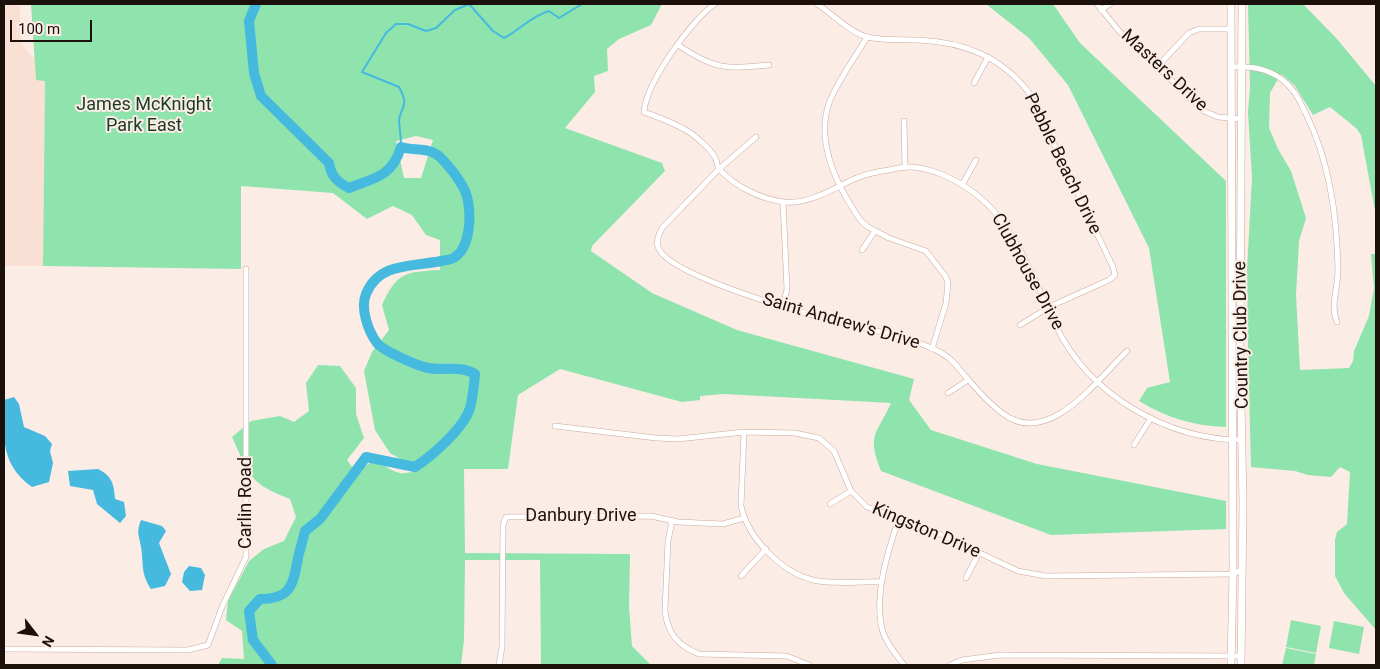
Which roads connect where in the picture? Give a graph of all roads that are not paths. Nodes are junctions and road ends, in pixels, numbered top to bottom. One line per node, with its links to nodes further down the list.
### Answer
1 (715, 4): 10 (street)
2 (817, 4): 9 (street, Pebble Beach Drive)
3 (1097, 4): 7 (street, Masters Drive)
4 (1110, 4): 7 (street)
5 (1231, 4): 8 (main road, Country Club Drive)
6 (1242, 4): 14 (main road, Country Club Drive)
7 (1101, 10): 13 (street, Masters Drive)
8 (1232, 29): 13 (street); 15 (main road, Country Club Drive)
9 (867, 37): 11 (street, Pebble Beach Drive); 25 (street)
10 (678, 45): 12 (street); 23 (street, Clubhouse Drive)
11 (988, 58): 16 (street); 31 (street, Pebble Beach Drive)
12 (769, 65)
13 (1157, 66): 17 (street, Masters Drive)
14 (1242, 66): 15 (street); 18 (main road, Country Club Drive); 32 (street)
15 (1232, 67): 17 (main road, Country Club Drive)
16 (974, 83)
17 (1231, 119): 18 (street, Masters Drive); 42 (main road, Country Club Drive)
18 (1241, 119): 43 (main road, Country Club Drive)
19 (904, 121): 22 (street)
20 (756, 137): 23 (street)
21 (976, 160): 24 (street)
22 (905, 167): 24 (street, Clubhouse Drive); 25 (street, Clubhouse Drive)
23 (719, 169): 26 (street, Clubhouse Drive); 30 (street, Saint Andrew's Drive)
24 (962, 185): 31 (street, Clubhouse Drive)
25 (842, 186): 26 (street, Clubhouse Drive); 27 (street)
26 (782, 202): 30 (street)
27 (875, 231): 28 (street); 34 (street)
28 (862, 250)
29 (246, 269): 57 (street, Carlin Road)
30 (783, 307): 34 (street, Saint Andrew's Drive)
31 (1049, 307): 33 (street); 37 (street, Clubhouse Drive)
32 (1338, 322)
33 (1020, 325)
34 (932, 349): 36 (street, Saint Andrew's Drive)
35 (1127, 351): 37 (street, Saint Andrew's Drive)
36 (968, 380): 37 (street, Saint Andrew's Drive); 38 (street)
37 (1097, 381): 39 (street, Clubhouse Drive)
38 (948, 393)
39 (1150, 418): 42 (street, Clubhouse Drive); 44 (street)
40 (555, 426): 41 (street, Kingston Drive)
41 (744, 432): 45 (street, Kingston Drive); 47 (street)
42 (1233, 440): 43 (street, Clubhouse Drive); 53 (main road, Country Club Drive)
43 (1243, 440): 52 (main road, Country Club Drive)
44 (1134, 445)
45 (851, 491): 46 (street); 48 (street, Kingston Drive)
46 (830, 504)
47 (744, 518): 49 (street, Danbury Drive); 50 (street)
48 (899, 518): 51 (street, Kingston Drive); 56 (street)
49 (672, 520): 60 (street, Danbury Drive); 61 (street)
50 (766, 549): 54 (street); 56 (street)
51 (979, 553): 53 (street, Kingston Drive); 55 (street)
52 (1243, 569): 53 (street, Kingston Drive); 59 (main road, Country Club Drive)
53 (1233, 574): 58 (main road, Country Club Drive)
54 (740, 576)
55 (966, 578)
56 (882, 582): 62 (street)
57 (4, 649)
58 (1231, 656): 59 (street); 63 (street); 64 (main road, Country Club Drive)
59 (1241, 656): 65 (main road, Country Club Drive)
60 (499, 665)
61 (809, 665)
62 (904, 665)
63 (950, 665)
64 (1231, 665)
65 (1241, 665)

